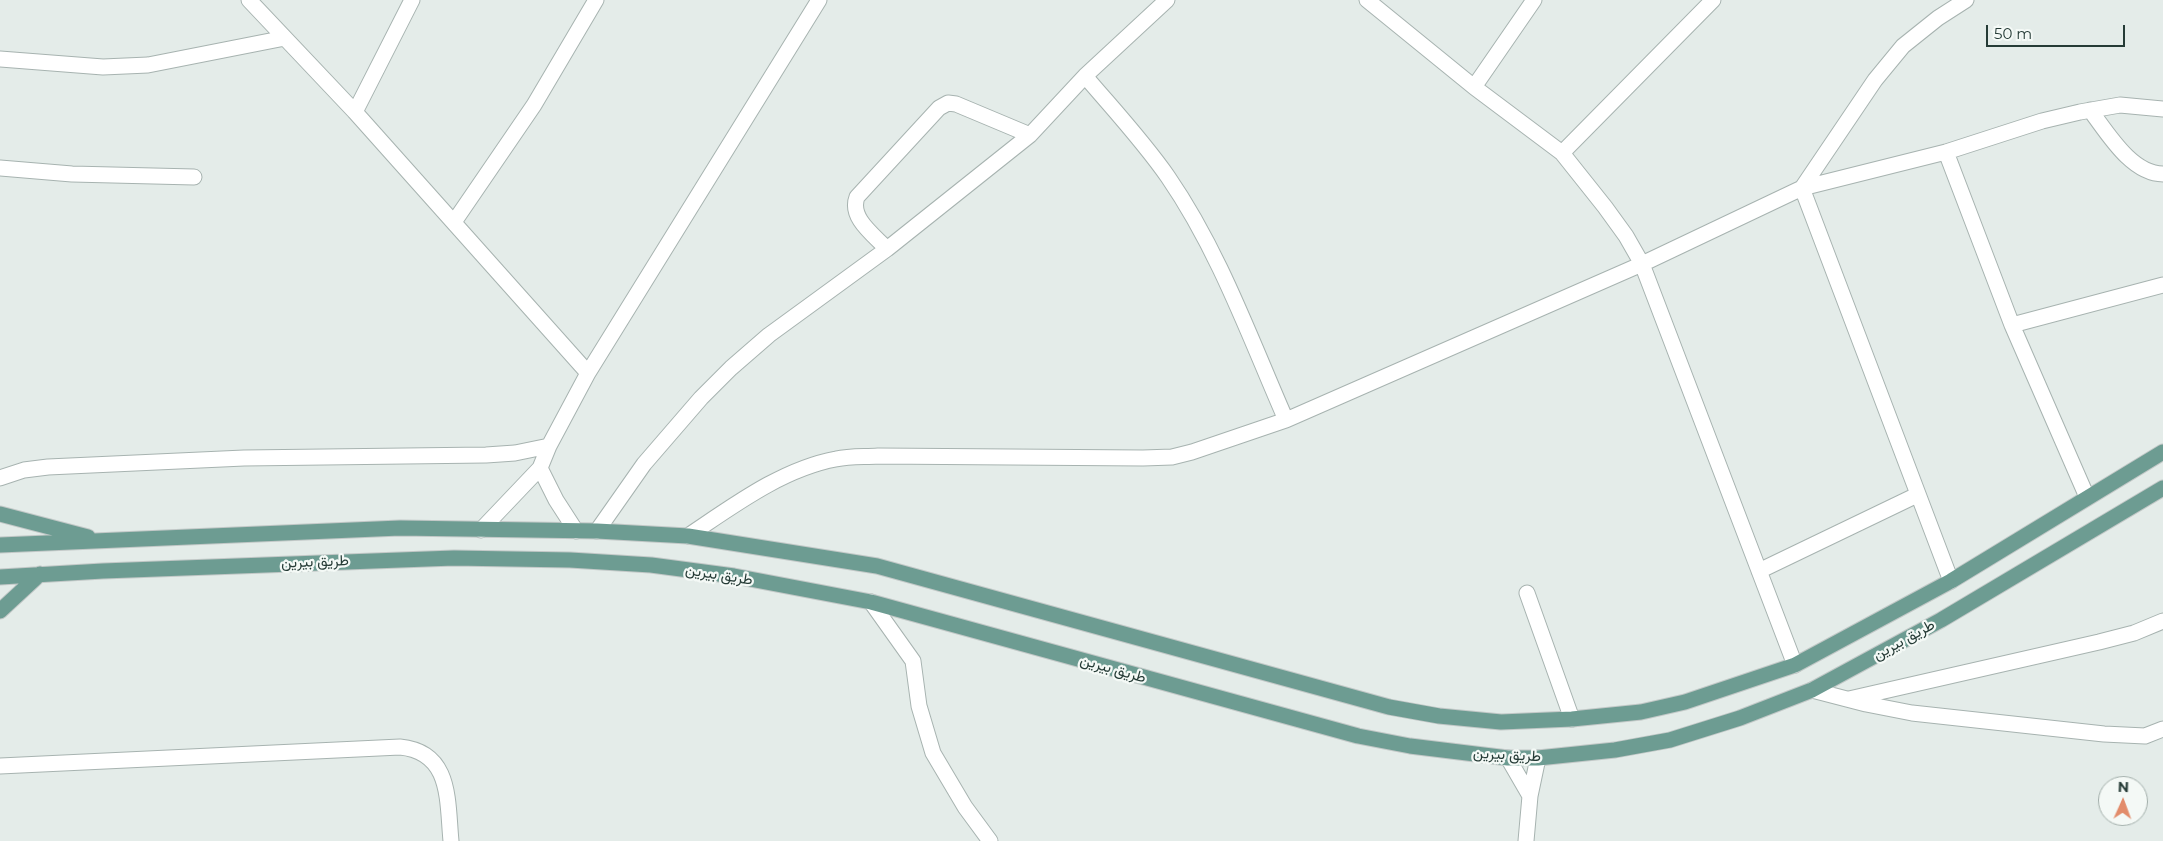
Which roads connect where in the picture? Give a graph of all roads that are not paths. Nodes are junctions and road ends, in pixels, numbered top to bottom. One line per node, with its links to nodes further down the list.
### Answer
1 (249, 0): 10 (street)
2 (412, 0): 16 (street)
3 (596, 0): 24 (street)
4 (819, 0): 29 (street)
5 (1167, 0): 12 (street)
6 (1367, 0): 13 (street)
7 (1534, 0): 13 (street)
8 (1713, 0): 19 (street)
9 (1966, 0): 23 (street)
10 (285, 38): 11 (street); 16 (street)
11 (0, 59)
12 (1085, 76): 17 (street); 30 (street)
13 (1474, 87): 19 (street)
14 (2163, 109): 15 (street)
15 (2090, 110): 18 (street); 21 (street)
16 (355, 112): 24 (street)
17 (1030, 134): 25 (street); 25 (street)
18 (1946, 152): 23 (street); 28 (street)
19 (1562, 153): 26 (street)
20 (0, 168): 22 (street)
21 (2163, 174)
22 (194, 177)
23 (1802, 188): 26 (street); 36 (street)
24 (454, 222): 29 (street)
25 (887, 249): 41 (street)
26 (1642, 264): 30 (street); 45 (street)
27 (2163, 285): 28 (street)
28 (2012, 325): 37 (street)
29 (588, 373): 31 (street)
30 (1286, 420): 42 (street)
31 (549, 446): 33 (street); 34 (street)
32 (2163, 452): 37 (main road, طريق بيرين)
33 (540, 468): 39 (street); 40 (street)
34 (0, 478)
35 (2163, 488): 54 (main road, طريق بيرين)
36 (1917, 495): 45 (street); 48 (street)
37 (2087, 497): 48 (main road, طريق بيرين)
38 (0, 514): 43 (main road)
39 (481, 530): 40 (main road, طريق بيرين); 43 (main road, طريق بيرين)
40 (576, 531): 41 (main road, طريق بيرين)
41 (597, 531): 42 (main road, طريق بيرين)
42 (688, 536): 56 (main road, طريق بيرين)
43 (102, 541): 44 (main road, طريق بيرين)
44 (0, 545)
45 (1759, 571): 53 (street)
46 (40, 574): 47 (main road, طريق بيرين); 50 (main road, طريق بيرين); 51 (main road)
47 (0, 577)
48 (1951, 581): 53 (main road, طريق بيرين)
49 (1527, 594): 56 (street)
50 (871, 602): 58 (main road, طريق بيرين); 63 (street)
51 (0, 611)
52 (2163, 621): 55 (street)
53 (1795, 665): 56 (main road, طريق بيرين)
54 (1812, 690): 55 (street); 59 (main road, طريق بيرين)
55 (1848, 699): 57 (street)
56 (1572, 719)
57 (2163, 729)
58 (1508, 758): 59 (main road, طريق بيرين); 61 (street)
59 (1538, 758): 61 (street)
60 (0, 766): 62 (street)
61 (1530, 796): 64 (street)
62 (451, 841)
63 (990, 841)
64 (1526, 841)

